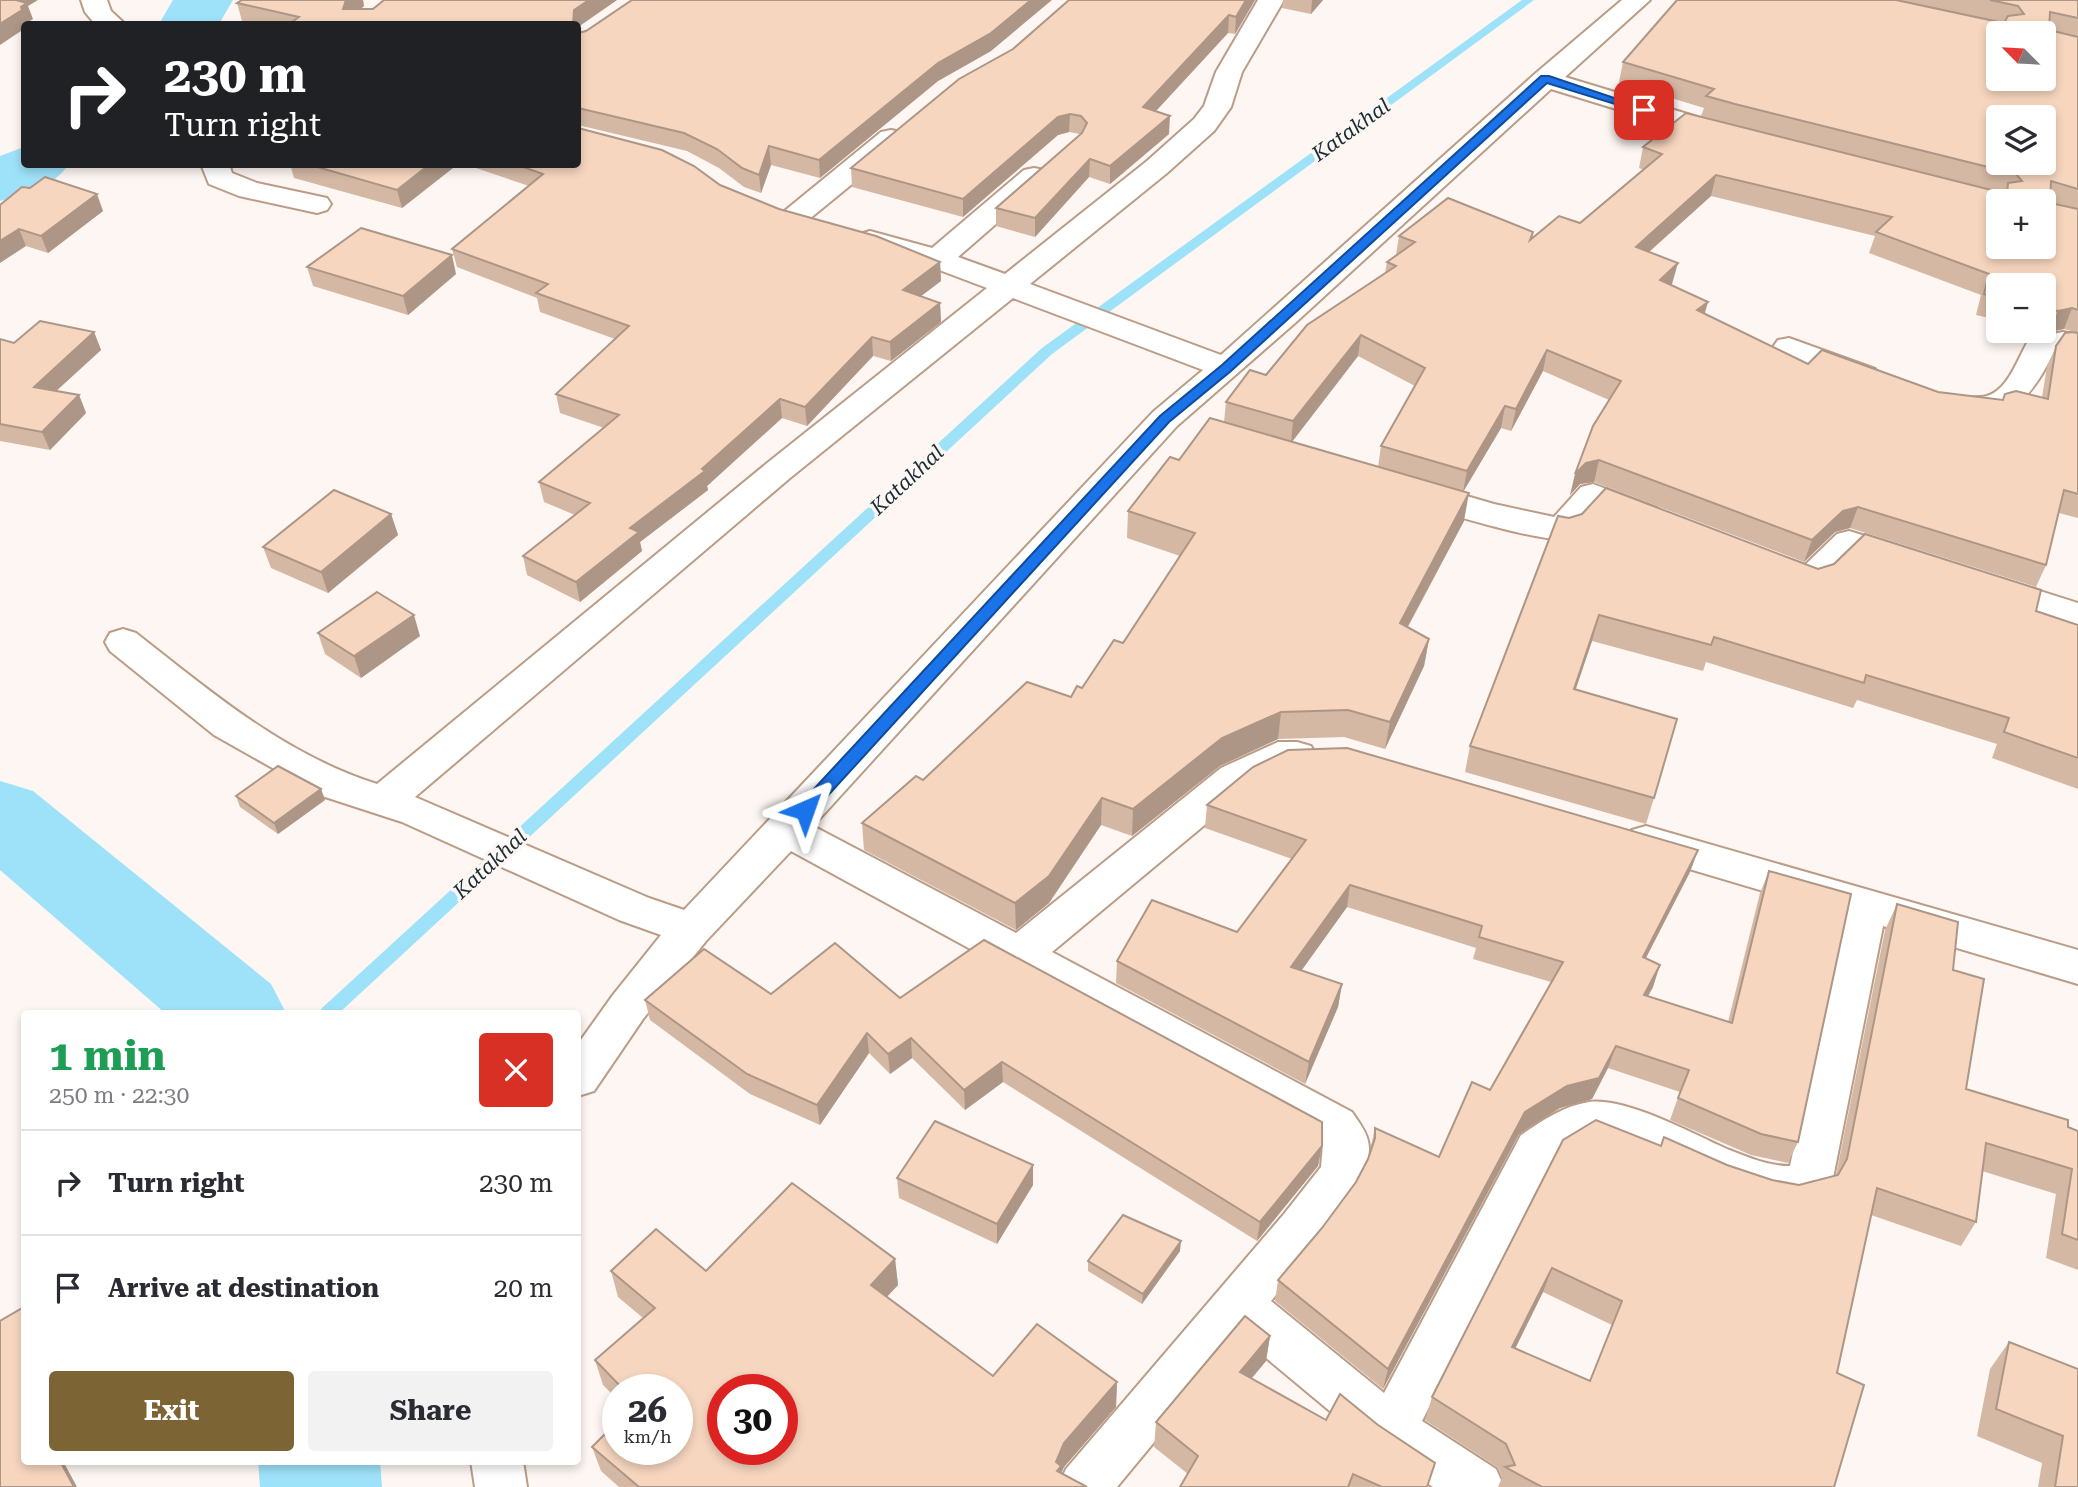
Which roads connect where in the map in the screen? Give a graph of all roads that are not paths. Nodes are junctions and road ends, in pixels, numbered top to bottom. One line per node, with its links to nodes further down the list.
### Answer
1 (94, 0): 4 (street)
2 (1271, 0): 12 (street)
3 (1637, 0): 5 (street)
4 (106, 21)
5 (1545, 79): 7 (street); 15 (street)
6 (908, 124): 11 (street)
7 (1757, 143)
8 (1052, 159): 11 (street)
9 (216, 168): 10 (street)
10 (317, 204)
11 (937, 258): 12 (street)
12 (1018, 289): 15 (street); 26 (street)
13 (2078, 345): 17 (street)
14 (1789, 348): 16 (street)
15 (1226, 368): 18 (street)
16 (1891, 385)
17 (1941, 404)
18 (1164, 419): 19 (street); 27 (street)
19 (1202, 430)
20 (1379, 482): 21 (street)
21 (1677, 528)
22 (1750, 556): 23 (street)
23 (2078, 616)
24 (123, 642): 26 (street)
25 (1331, 755): 31 (street)
26 (399, 807): 30 (street)
27 (786, 830): 30 (street); 31 (street)
28 (1612, 832): 29 (street)
29 (1867, 905): 32 (street); 35 (street)
30 (691, 929): 33 (street)
31 (1020, 954): 34 (street)
32 (2078, 967)
33 (581, 1074)
34 (1238, 1304): 35 (street); 38 (street)
35 (1391, 1430): 39 (street)
36 (498, 1465): 37 (street)
37 (501, 1487)
38 (1084, 1487)
39 (1478, 1487)

